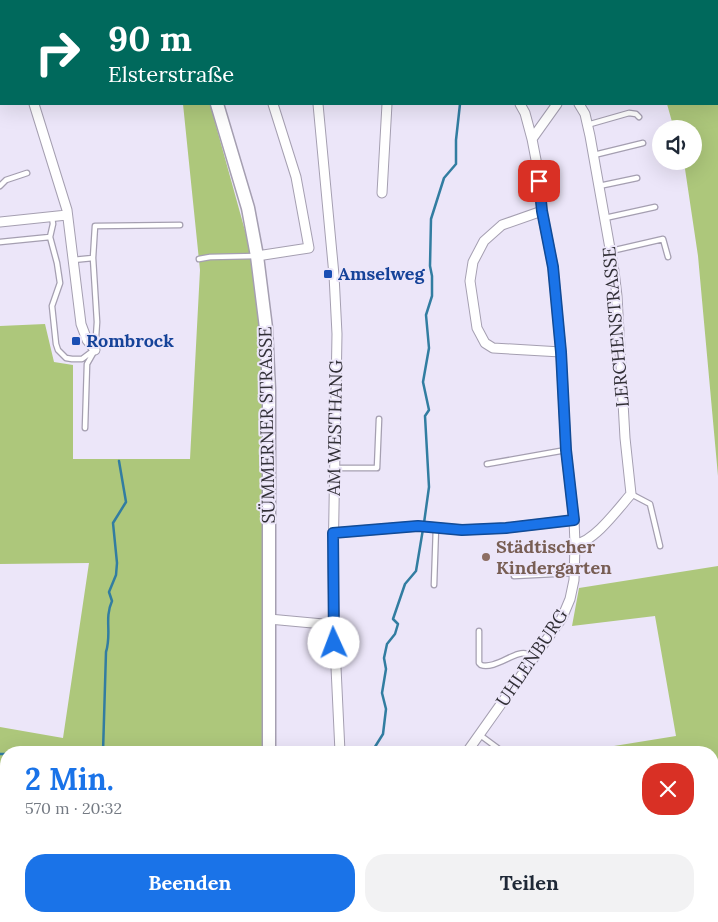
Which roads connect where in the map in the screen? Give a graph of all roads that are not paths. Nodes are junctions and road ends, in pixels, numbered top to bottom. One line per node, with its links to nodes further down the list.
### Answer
1 (34, 105): 21 (street)
2 (217, 105): 29 (main road, SÜMMERNER STRASSE)
3 (272, 105): 29 (street)
4 (318, 105): 40 (street, AM WESTHANG)
5 (387, 105): 18 (street)
6 (520, 105): 11 (street, UHLENBURG)
7 (556, 105): 11 (street)
8 (580, 105): 10 (street, LERCHENSTRASSE)
9 (638, 117): 10 (lane)
10 (588, 125): 13 (street, LERCHENSTRASSE)
11 (532, 139): 20 (street, UHLENBURG)
12 (643, 143): 13 (lane)
13 (594, 155): 17 (street, LERCHENSTRASSE)
14 (27, 173): 16 (lane)
15 (637, 178): 17 (lane)
16 (0, 186)
17 (599, 186): 23 (street, LERCHENSTRASSE)
18 (382, 192)
19 (654, 207): 23 (lane)
20 (542, 211): 35 (street, UHLENBURG); 35 (street)
21 (68, 215): 22 (street); 33 (street)
22 (52, 216): 24 (street); 26 (lane)
23 (605, 218): 28 (street, LERCHENSTRASSE)
24 (0, 222)
25 (180, 225): 31 (lane)
26 (50, 237): 27 (lane); 34 (lane)
27 (0, 242)
28 (611, 251): 30 (lane); 41 (street, LERCHENSTRASSE)
29 (257, 256): 32 (lane); 51 (main road, SÜMMERNER STRASSE)
30 (668, 257)
31 (93, 258): 33 (lane); 34 (lane)
32 (199, 259)
33 (73, 260): 34 (street)
34 (95, 350): 37 (lane)
35 (561, 352): 38 (street, UHLENBURG)
36 (379, 419): 40 (lane)
37 (85, 428)
38 (566, 450): 39 (lane); 42 (street, UHLENBURG)
39 (487, 464)
40 (335, 468): 44 (street, AM WESTHANG)
41 (631, 494): 45 (street); 46 (lane)
42 (574, 520): 43 (street); 45 (street, UHLENBURG)
43 (434, 527): 44 (street); 50 (lane)
44 (333, 533): 52 (street, AM WESTHANG)
45 (574, 544): 48 (street, UHLENBURG)
46 (660, 546)
47 (551, 569): 48 (lane)
48 (574, 570): 49 (lane); 54 (street, UHLENBURG)
49 (514, 576)
50 (434, 585)
51 (269, 620): 52 (street); 56 (main road, SÜMMERNER STRASSE)
52 (334, 625): 57 (street, AM WESTHANG)
53 (479, 631): 54 (lane)
54 (532, 660): 55 (street, UHLENBURG)
55 (480, 735): 58 (street, UHLENBURG); 59 (lane)
56 (268, 746)
57 (340, 746)
58 (472, 746)
59 (495, 746)

